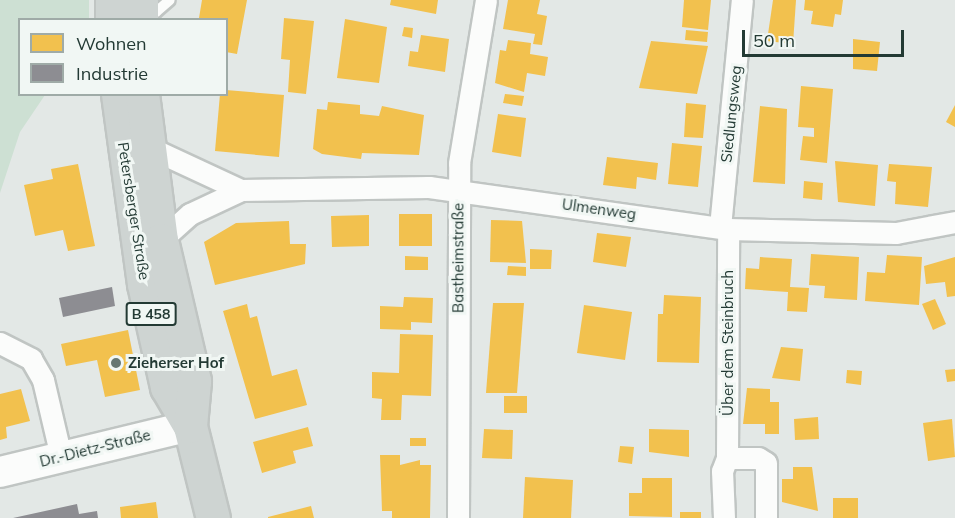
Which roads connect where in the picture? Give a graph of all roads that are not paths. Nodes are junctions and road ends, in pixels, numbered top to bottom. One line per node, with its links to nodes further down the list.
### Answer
1 (486, 0): 6 (street, Bastheimstraße)
2 (742, 0): 9 (street, Siedlungsweg)
3 (118, 96): 12 (main road, Petersberger Straße / B 458)
4 (142, 96): 5 (main road, Petersberger Straße / B 458)
5 (146, 146): 7 (street, Ulmenweg); 10 (main road, Petersberger Straße / B 458)
6 (458, 189): 7 (street, Ulmenweg); 9 (street, Ulmenweg); 17 (street, Bastheimstraße)
7 (241, 190): 10 (street, Ulmenweg)
8 (955, 222): 9 (street, Ulmenweg)
9 (724, 228): 14 (street, Über dem Steinbruch)
10 (161, 240): 12 (main road, Petersberger Straße / B 458)
11 (0, 343): 13 (street)
12 (190, 426): 13 (main road, Dr.-Dietz-Straße); 16 (main road, Petersberger Straße / B 458)
13 (61, 457): 15 (main road, Dr.-Dietz-Straße)
14 (727, 458): 18 (street, Über dem Steinbruch); 19 (street)
15 (0, 472)
16 (213, 518)
17 (458, 518)
18 (724, 518)
19 (766, 518)

